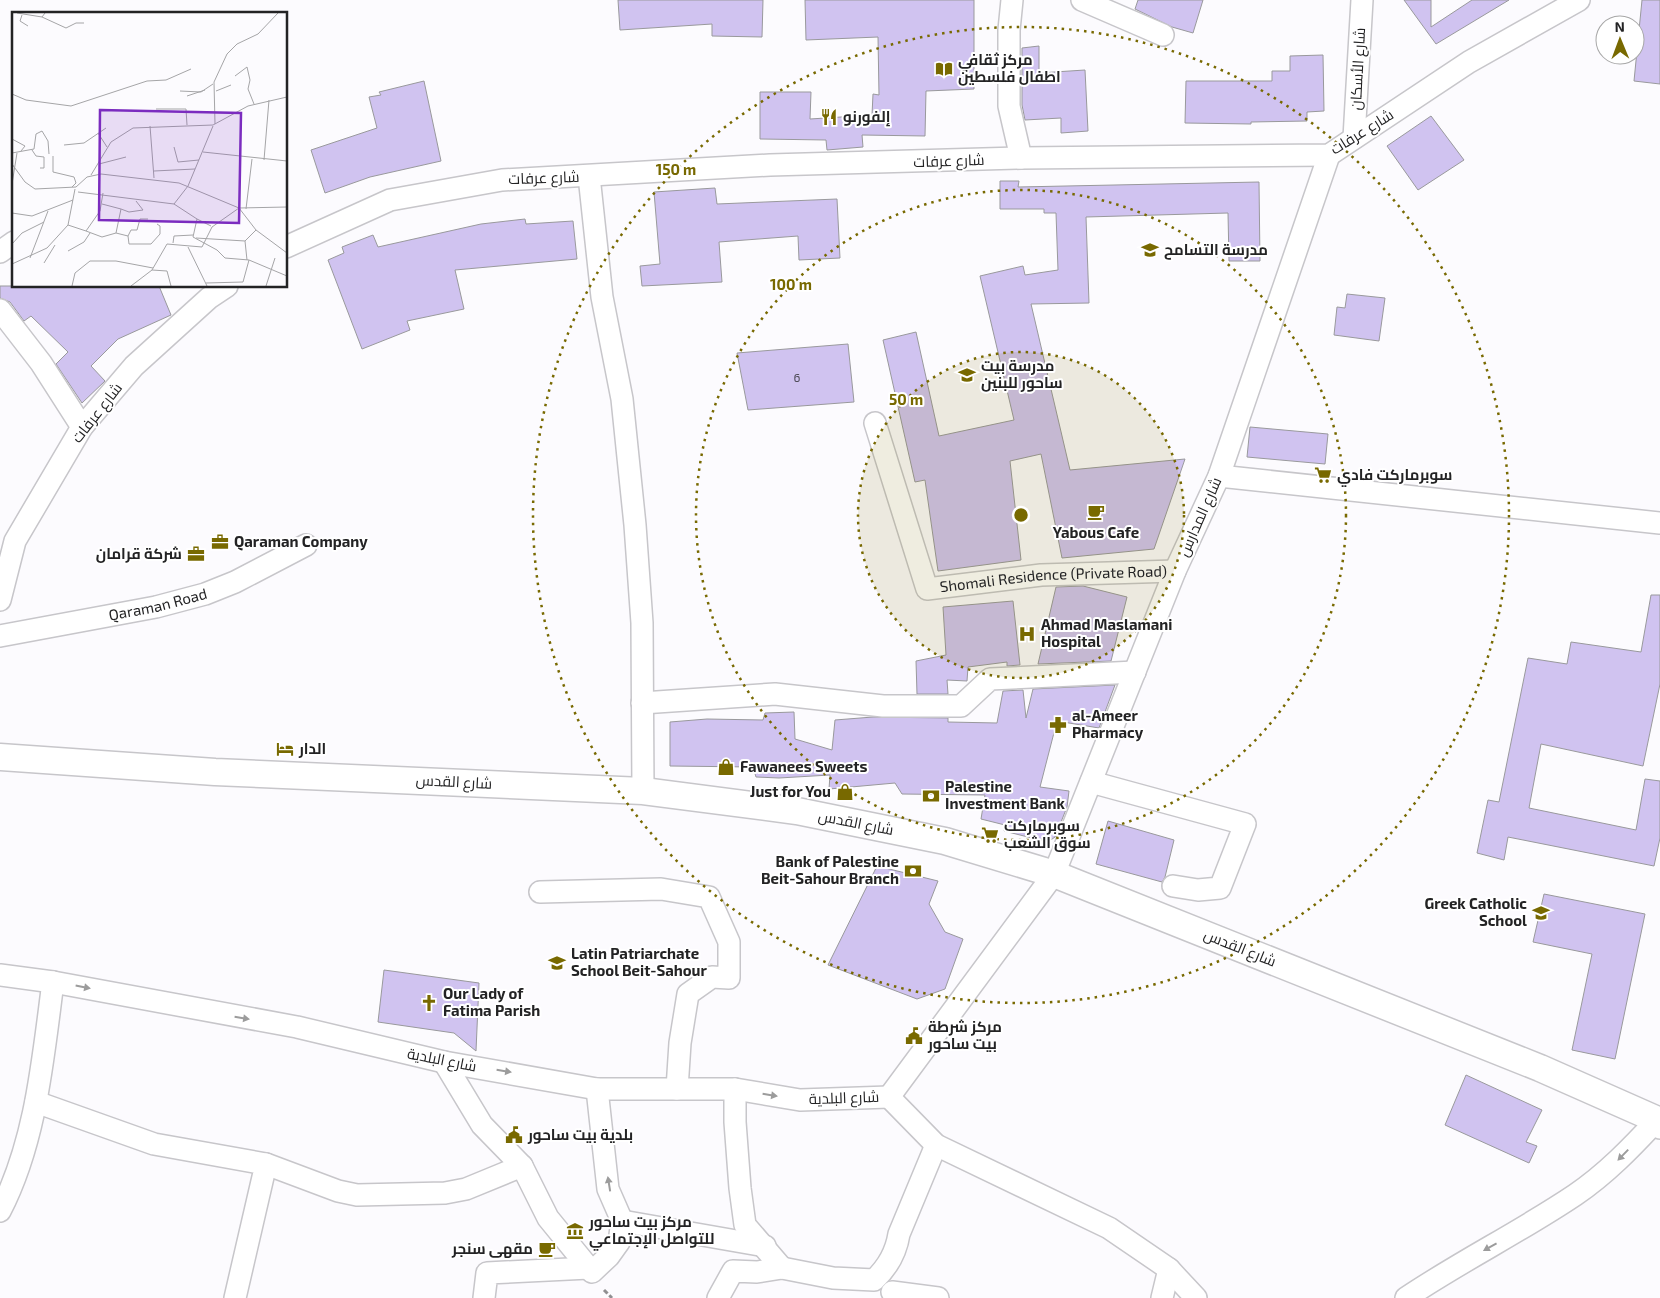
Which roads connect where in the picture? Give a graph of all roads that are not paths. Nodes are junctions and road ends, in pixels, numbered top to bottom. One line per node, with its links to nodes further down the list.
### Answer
1 (1012, 0): 8 (street)
2 (1082, 0): 5 (street)
3 (1362, 0): 6 (street, شارع الأسكان)
4 (1579, 0): 6 (street, شارع عرفات)
5 (1163, 35)
6 (1354, 138): 7 (street, شارع عرفات)
7 (1330, 155): 8 (street, شارع عرفات); 17 (street, شارع المدارس)
8 (1021, 158): 9 (street, شارع عرفات)
9 (589, 176): 11 (street, شارع عرفات); 24 (street)
10 (12, 243): 12 (street)
11 (288, 246)
12 (0, 252)
13 (224, 288): 16 (street, شارع عرفات)
14 (0, 310): 16 (street)
15 (875, 423): 20 (street, Shomali Residence (Private Road))
16 (82, 427): 21 (street, شارع عرفات)
17 (1218, 476): 18 (street); 20 (street, شارع المدارس)
18 (1660, 523)
19 (306, 545): 22 (street, Qaraman Road)
20 (1176, 572): 23 (street, شارع المدارس)
21 (0, 600)
22 (0, 636)
23 (1135, 672): 24 (street); 26 (street, شارع المدارس)
24 (642, 703): 27 (street)
25 (6, 753): 27 (main road, شارع القدس)
26 (1091, 782): 28 (street, شارع المدارس); 29 (street)
27 (643, 791): 28 (main road, شارع القدس)
28 (1054, 874): 37 (street, شارع المدارس); 39 (main road, شارع القدس)
29 (1173, 886)
30 (540, 892): 35 (street)
31 (0, 975): 32 (street, شارع البلدية)
32 (53, 982): 33 (street, شارع البلدية, one-way to 33); 38 (street)
33 (444, 1062): 34 (street, شارع البلدية, one-way to 34); 42 (street)
34 (597, 1089): 35 (street, شارع البلدية); 44 (street, one-way to 34)
35 (677, 1089): 36 (street, شارع البلدية)
36 (735, 1089): 37 (street, شارع البلدية, one-way to 37); 45 (street)
37 (889, 1097): 40 (street)
38 (36, 1102): 41 (street); 43 (street)
39 (1659, 1123): 57 (street, one-way to 57)
40 (936, 1145): 47 (street); 48 (street)
41 (266, 1164): 42 (street); 51 (street)
42 (522, 1166): 49 (street)
43 (0, 1212)
44 (622, 1221): 45 (street); 49 (street)
45 (765, 1246): 46 (street)
46 (782, 1268): 47 (street); 53 (street)
47 (887, 1268): 50 (street)
48 (1168, 1268): 55 (street); 56 (street)
49 (591, 1270): 52 (street)
50 (892, 1295): 54 (street)
51 (235, 1298)
52 (484, 1298)
53 (718, 1298)
54 (938, 1298)
55 (1162, 1298)
56 (1196, 1298)
57 (1406, 1298)

